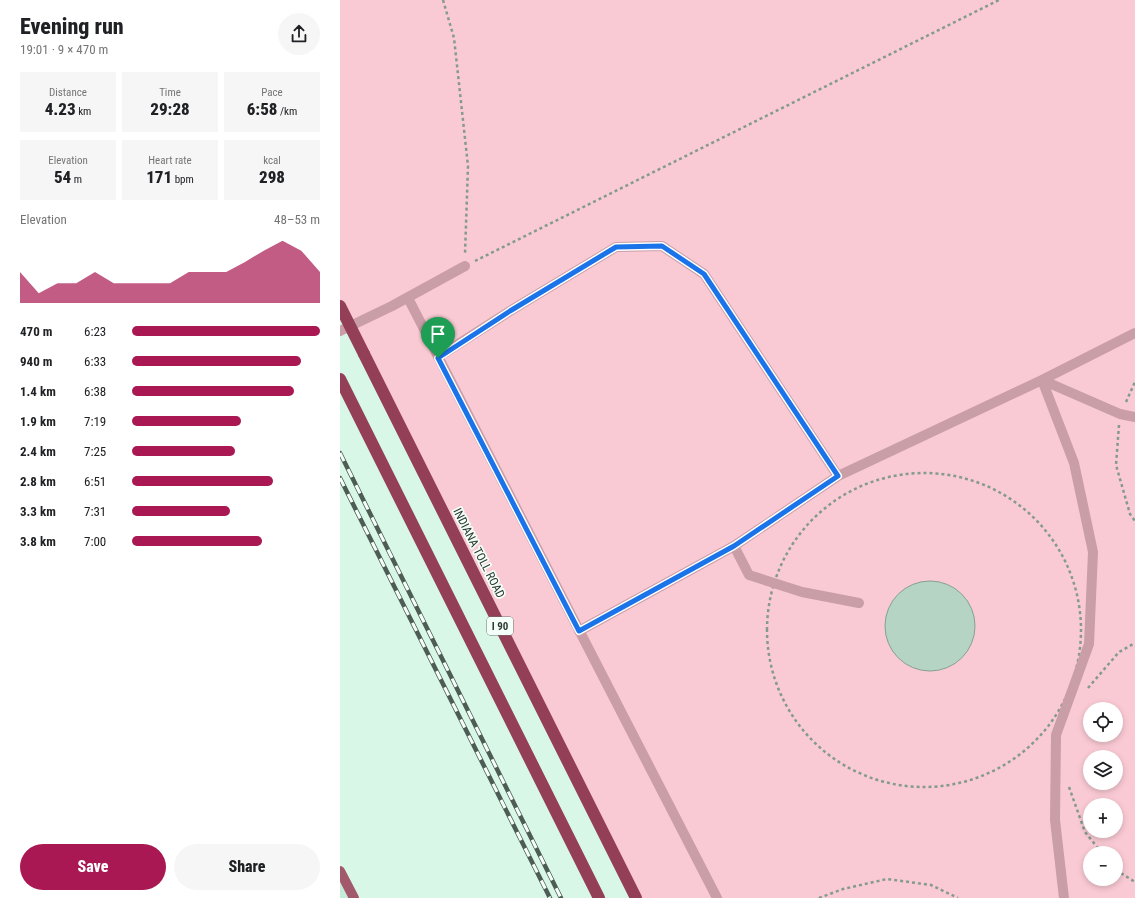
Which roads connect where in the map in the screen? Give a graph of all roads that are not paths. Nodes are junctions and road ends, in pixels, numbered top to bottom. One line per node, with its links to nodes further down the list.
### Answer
1 (465, 266): 2 (lane)
2 (408, 298): 4 (lane); 6 (lane)
3 (340, 306): 17 (highway, INDIANA TOLL ROAD / I 90, bridge)
4 (340, 331)
5 (1135, 333): 8 (lane)
6 (438, 358): 10 (lane); 13 (lane)
7 (340, 379): 16 (highway, I 90)
8 (1042, 380): 9 (lane); 10 (lane); 19 (lane)
9 (1135, 417)
10 (838, 476): 11 (lane)
11 (734, 546): 12 (lane); 13 (lane)
12 (859, 603)
13 (579, 631): 18 (lane)
14 (340, 871): 15 (main road)
15 (354, 898)
16 (599, 898)
17 (636, 898)
18 (717, 898)
19 (1064, 898)

